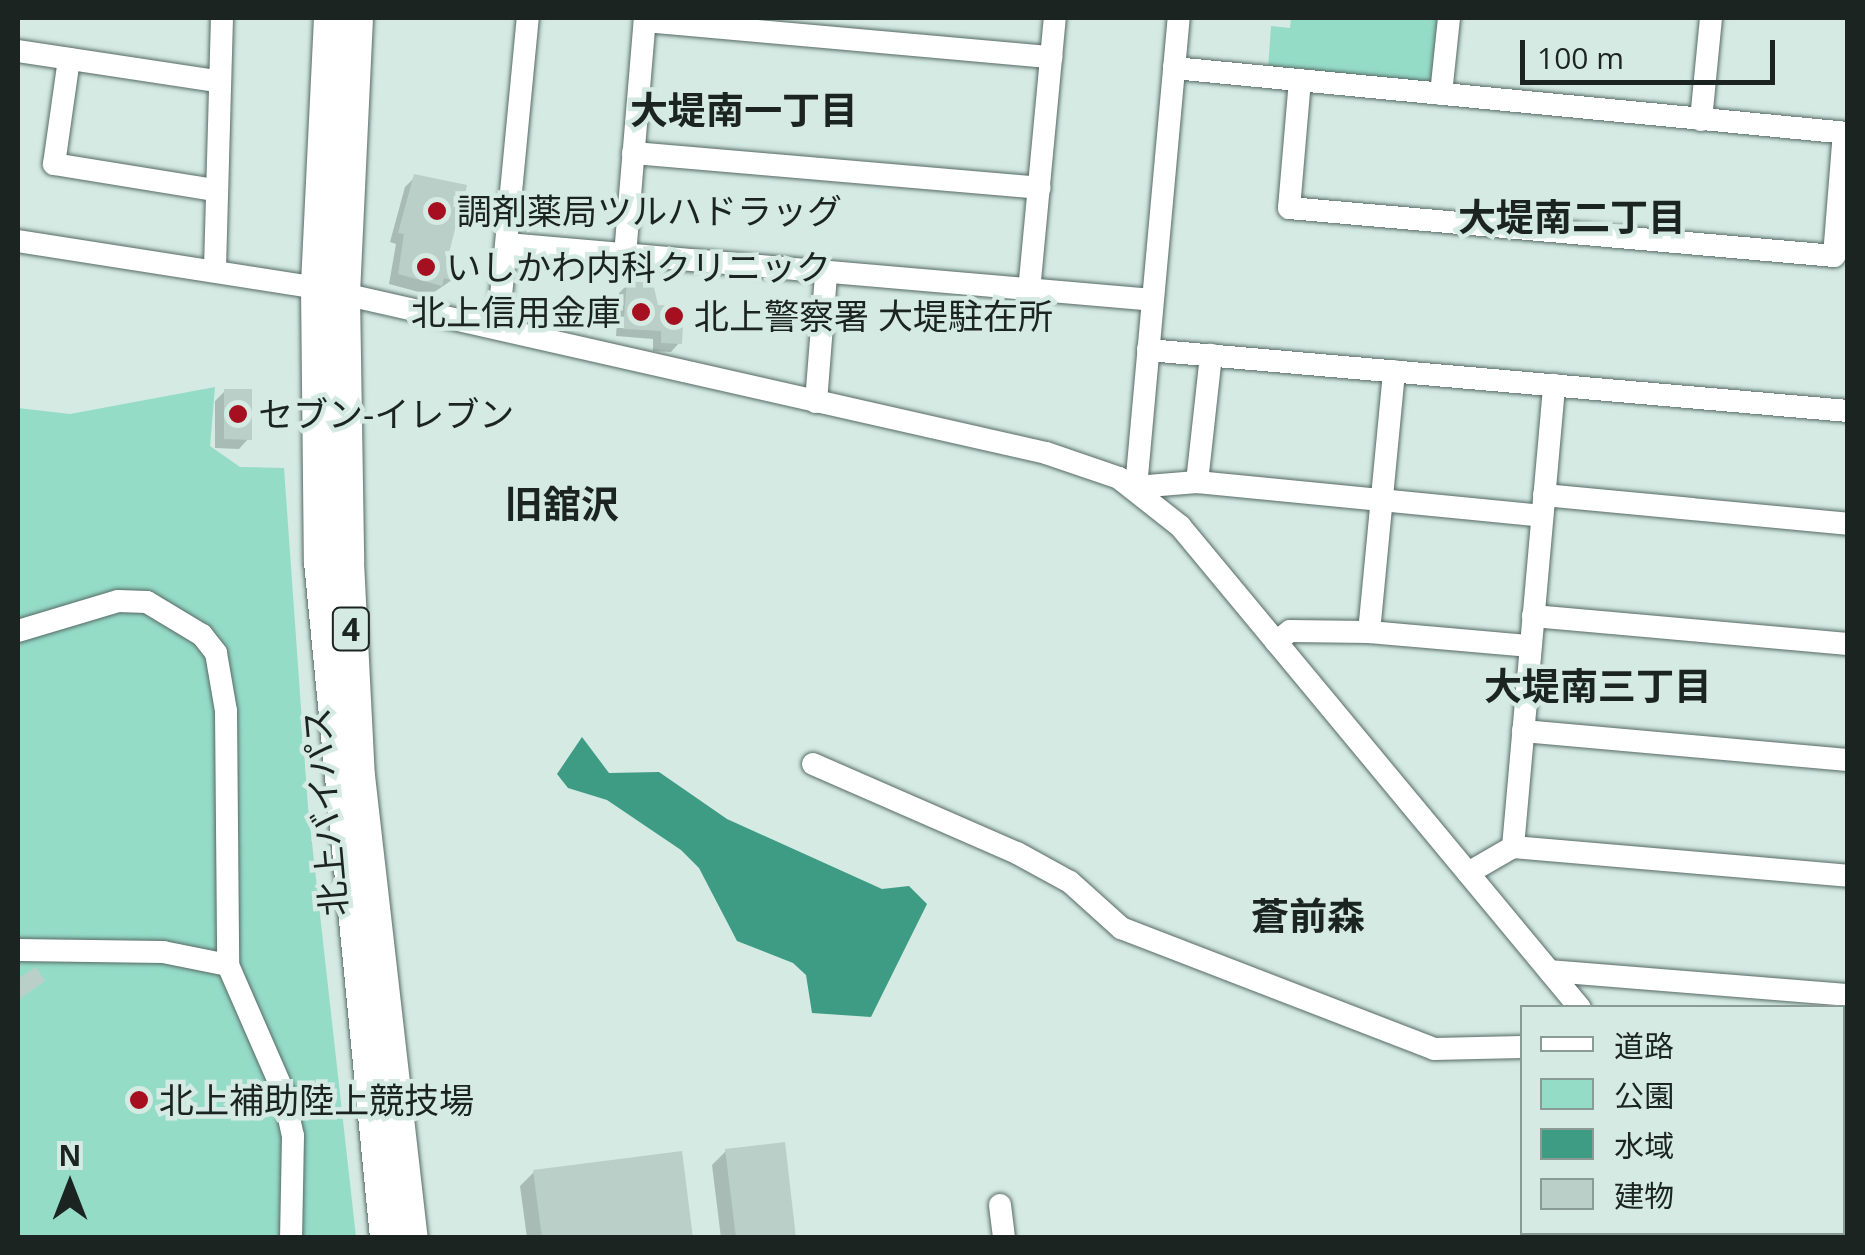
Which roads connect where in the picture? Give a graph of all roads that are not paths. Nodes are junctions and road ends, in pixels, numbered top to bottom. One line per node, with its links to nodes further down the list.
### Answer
1 (222, 18): 15 (street)
2 (330, 18): 27 (highway, 北上バイパス / 4)
3 (357, 18): 27 (highway, 北上バイパス / 4)
4 (528, 18): 23 (street)
5 (1055, 18): 11 (street)
6 (1179, 18): 13 (street)
7 (1449, 18): 16 (street)
8 (1711, 18): 17 (street)
9 (645, 20): 11 (street); 19 (street)
10 (18, 52): 12 (street)
11 (1052, 56): 20 (street)
12 (68, 59): 15 (street); 21 (street)
13 (1174, 68): 14 (street); 29 (street)
14 (1300, 80): 16 (street); 18 (street)
15 (216, 82): 21 (street)
16 (1441, 94): 17 (street)
17 (1702, 120): 18 (street)
18 (1846, 133)
19 (633, 153): 20 (street); 24 (street)
20 (1039, 188): 28 (street)
21 (215, 190): 25 (street)
22 (18, 241): 25 (street)
23 (507, 244): 24 (street); 30 (street)
24 (625, 255): 26 (street)
25 (214, 268): 27 (street)
26 (826, 274): 28 (street); 35 (street)
27 (331, 291): 30 (street); 62 (highway, 北上バイパス / 4); 63 (highway, 北上バイパス / 4)
28 (1030, 291): 29 (street)
29 (1153, 300): 31 (street)
30 (498, 328): 35 (street)
31 (1148, 350): 32 (street); 38 (street)
32 (1210, 355): 33 (street); 37 (street)
33 (1394, 371): 34 (street); 39 (street)
34 (1554, 385): 36 (street); 40 (street)
35 (816, 402): 38 (street)
36 (1848, 410)
37 (1197, 482): 38 (street); 39 (street)
38 (1136, 487): 45 (street)
39 (1382, 503): 40 (street); 44 (street)
40 (1543, 506): 41 (street); 42 (street)
41 (1848, 524)
42 (1533, 616): 46 (street); 47 (street)
43 (18, 631): 55 (street)
44 (1369, 632): 45 (street); 47 (street)
45 (1276, 642): 52 (street)
46 (1848, 644)
47 (1530, 646): 48 (street)
48 (1523, 731): 49 (street); 51 (street)
49 (1848, 760)
50 (813, 764): 59 (street)
51 (1513, 847): 52 (street); 53 (street)
52 (1468, 873): 56 (street)
53 (1848, 876)
54 (18, 950): 55 (street)
55 (228, 966): 61 (street)
56 (1550, 972): 57 (street); 58 (street)
57 (1848, 994)
58 (1578, 1005)
59 (1520, 1047)
60 (1000, 1206): 64 (street)
61 (290, 1238)
62 (386, 1238)
63 (412, 1238)
64 (1004, 1238)

